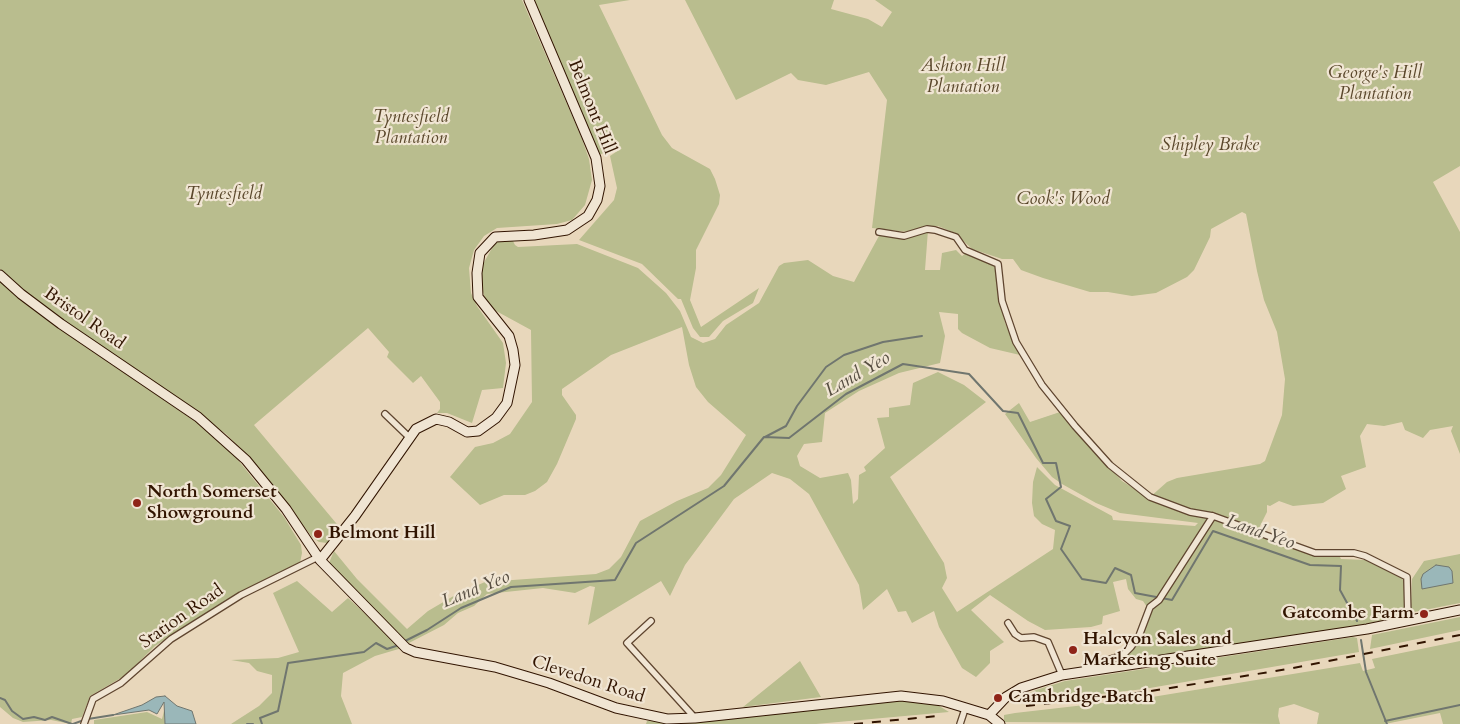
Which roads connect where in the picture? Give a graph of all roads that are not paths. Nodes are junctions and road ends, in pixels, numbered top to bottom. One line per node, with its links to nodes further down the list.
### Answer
1 (528, 0): 5 (main road, Belmont Hill)
2 (879, 232): 6 (street)
3 (0, 275): 7 (main road, Bristol Road)
4 (385, 414): 5 (street)
5 (410, 438): 7 (main road, Belmont Hill)
6 (1213, 516): 9 (street); 12 (street)
7 (319, 558): 16 (main road, Clevedon Road); 17 (street, Station Road)
8 (1460, 610): 9 (main road)
9 (1408, 621): 12 (main road)
10 (651, 622): 16 (street)
11 (1008, 623): 13 (street)
12 (1082, 672): 13 (main road)
13 (1062, 675): 15 (main road)
14 (966, 709): 15 (main road, Clevedon Road); 16 (main road, Clevedon Road); 18 (street)
15 (989, 715): 19 (main road, Clevedon Road)
16 (695, 718)
17 (84, 724)
18 (960, 724)
19 (1000, 724)

